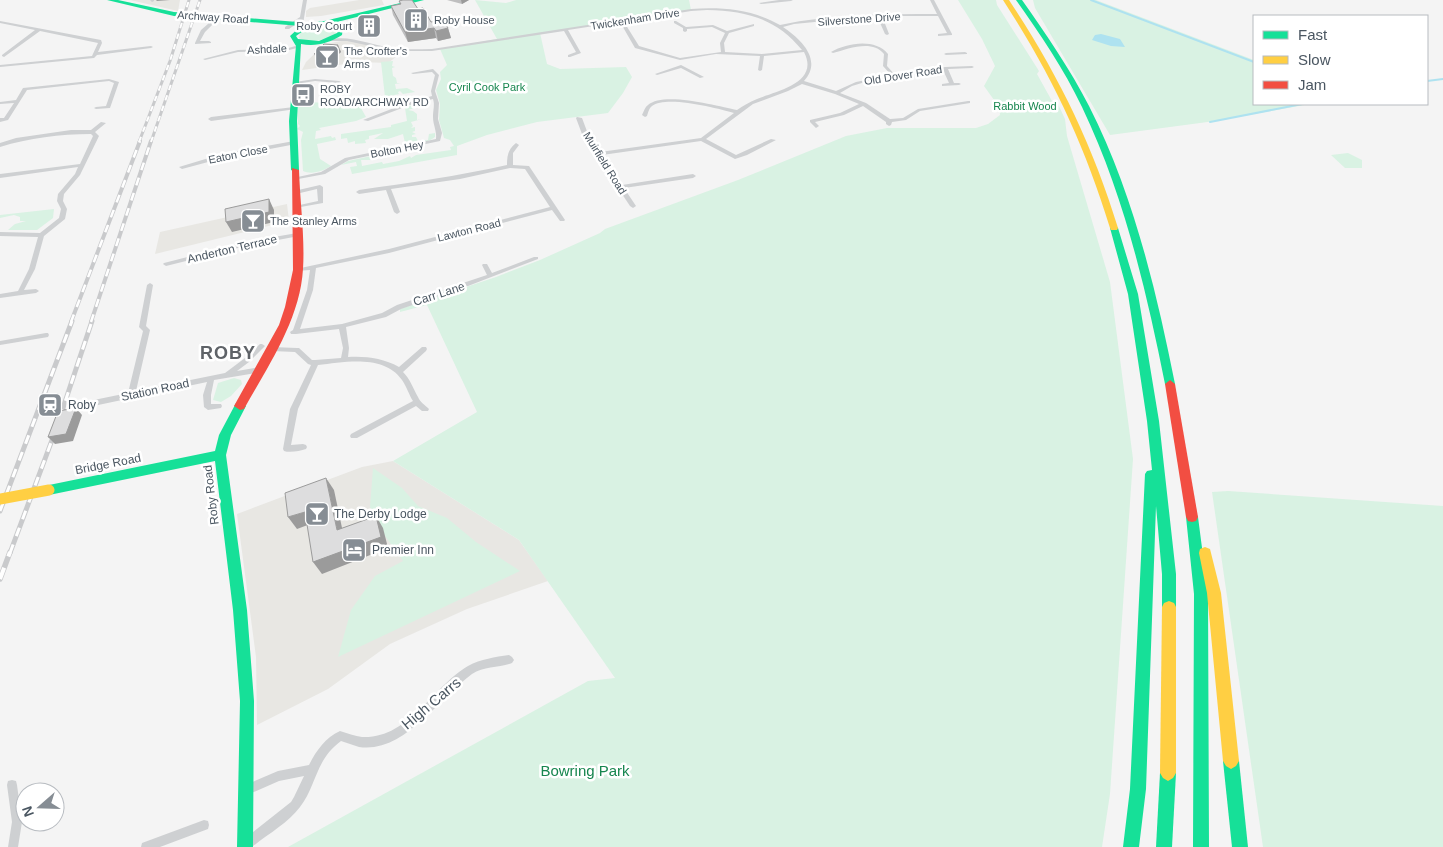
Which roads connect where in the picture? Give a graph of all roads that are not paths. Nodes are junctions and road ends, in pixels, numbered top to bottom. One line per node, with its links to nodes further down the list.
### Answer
1 (110, 0): 12 (main road, Archway Road)
2 (305, 0): 18 (street)
3 (421, 0): 9 (main road)
4 (791, 0): 8 (street)
5 (932, 0): 11 (street)
6 (1006, 0): 130 (main road)
7 (1019, 0): 127 (main road)
8 (761, 3)
9 (391, 8): 18 (main road); 24 (main road)
10 (879, 15): 11 (street, Silverstone Drive); 17 (street, Silverstone Drive); 22 (street)
11 (939, 15): 23 (street)
12 (217, 18): 18 (main road, Archway Road); 25 (street)
13 (0, 22): 19 (street)
14 (622, 22): 17 (street, Twickenham Drive); 20 (street, Twickenham Drive); 39 (street)
15 (676, 22): 21 (street)
16 (752, 25): 21 (street)
17 (779, 26): 29 (street, Twickenham Drive)
18 (301, 29): 24 (main road); 24 (main road); 40 (street, Ashdale); 42 (main road, Roby Road)
19 (38, 30): 33 (street); 37 (street)
20 (566, 30): 24 (street, Twickenham Drive); 38 (street)
21 (727, 32): 30 (street)
22 (887, 34)
23 (940, 35)
24 (337, 37): 42 (main road)
25 (209, 42)
26 (836, 43): 28 (street)
27 (151, 47): 33 (street)
28 (842, 49): 31 (street); 50 (street)
29 (805, 51): 36 (street); 52 (street)
30 (722, 52): 36 (street); 39 (street)
31 (833, 52)
32 (965, 53): 35 (street)
33 (96, 54): 41 (street)
34 (946, 54): 35 (street)
35 (956, 54): 44 (street)
36 (762, 55): 47 (street)
37 (4, 56)
38 (570, 56)
39 (680, 58): 43 (street)
40 (205, 59)
41 (0, 66)
42 (297, 66): 53 (main road, Roby Road)
43 (682, 66): 49 (street); 51 (street)
44 (964, 67): 45 (street, Old Dover Road); 46 (street, Old Dover Road)
45 (972, 67)
46 (945, 68): 50 (street, Old Dover Road); 56 (street)
47 (760, 70)
48 (413, 73): 61 (street, Bolton Hey)
49 (657, 74)
50 (894, 76): 60 (street, Old Dover Road)
51 (702, 77)
52 (802, 82): 60 (street); 68 (street)
53 (295, 83): 54 (street); 67 (main road, Roby Road)
54 (342, 83)
55 (944, 84): 56 (street)
56 (952, 84): 57 (street)
57 (959, 84)
58 (14, 90): 59 (street)
59 (25, 90): 62 (street); 66 (street)
60 (837, 93): 65 (street)
61 (435, 97): 71 (street); 90 (street, Bolton Hey)
62 (17, 101): 64 (street); 73 (street)
63 (968, 102): 65 (street)
64 (0, 103)
65 (864, 104): 76 (street)
66 (96, 108)
67 (294, 108): 74 (street); 81 (main road, Roby Road)
68 (737, 112): 70 (street); 79 (street)
69 (369, 113): 71 (street)
70 (645, 115)
71 (373, 118): 75 (street)
72 (579, 118): 84 (street, Muirfield Road)
73 (3, 120)
74 (211, 120)
75 (366, 120)
76 (803, 120)
77 (103, 123): 78 (street)
78 (92, 132): 82 (street); 85 (street)
79 (702, 139): 80 (street); 84 (street)
80 (773, 140)
81 (294, 143): 87 (street, Eaton Close); 90 (main road, Roby Road)
82 (0, 145)
83 (516, 145): 86 (street)
84 (598, 154): 92 (street, Muirfield Road)
85 (82, 165): 88 (street); 101 (street)
86 (510, 166): 91 (street); 97 (street)
87 (182, 167)
88 (0, 176)
89 (693, 176): 92 (street)
90 (295, 179): 93 (main road, Roby Road)
91 (388, 187): 94 (street); 98 (street)
92 (620, 187): 95 (street, Muirfield Road)
93 (296, 192): 96 (main road, Roby Road); 96 (street)
94 (359, 192)
95 (633, 206)
96 (297, 207): 102 (main road, Roby Road)
97 (554, 208): 99 (street); 106 (street, Lawton Road)
98 (396, 212)
99 (562, 220)
100 (0, 234): 101 (street)
101 (41, 235): 111 (street)
102 (297, 235): 104 (street, Anderton Terrace); 107 (main road, Roby Road)
103 (536, 258): 108 (street, Carr Lane)
104 (166, 264)
105 (485, 265): 108 (street)
106 (313, 267): 107 (street, Lawton Road); 113 (street, Carr Lane)
107 (298, 270): 116 (main road, Roby Road)
108 (491, 276): 113 (street, Carr Lane)
109 (150, 285): 124 (street)
110 (36, 291): 111 (street)
111 (20, 293): 112 (street)
112 (0, 296)
113 (342, 326): 118 (street)
114 (46, 335): 115 (street)
115 (0, 343)
116 (267, 347): 119 (street); 120 (main road, Roby Road); 122 (street, Station Road)
117 (424, 349): 121 (street)
118 (344, 358): 119 (street); 121 (street)
119 (315, 363): 132 (street)
120 (260, 370): 122 (street, Station Road); 133 (main road, Roby Road)
121 (398, 371): 125 (street)
122 (226, 375): 123 (street, Station Road)
123 (211, 379): 124 (street, Station Road); 128 (street)
124 (131, 396): 126 (street, Station Road)
125 (416, 403): 129 (street); 131 (street)
126 (84, 405)
127 (1175, 405): 145 (main road); 146 (main road)
128 (218, 406)
129 (425, 409)
130 (1153, 422): 143 (main road); 144 (main road)
131 (354, 436)
132 (303, 447)
133 (220, 455): 134 (main road, Bridge Road, bridge); 138 (main road, Roby Road)
134 (0, 499)
135 (509, 660): 136 (street, High Carrs)
136 (311, 770): 138 (street); 140 (street, High Carrs)
137 (12, 785): 141 (street)
138 (245, 790): 140 (main road, Roby Road)
139 (204, 826): 142 (street)
140 (246, 846)
141 (13, 847)
142 (146, 847)
143 (1131, 847)
144 (1164, 847)
145 (1201, 847)
146 (1240, 847)

